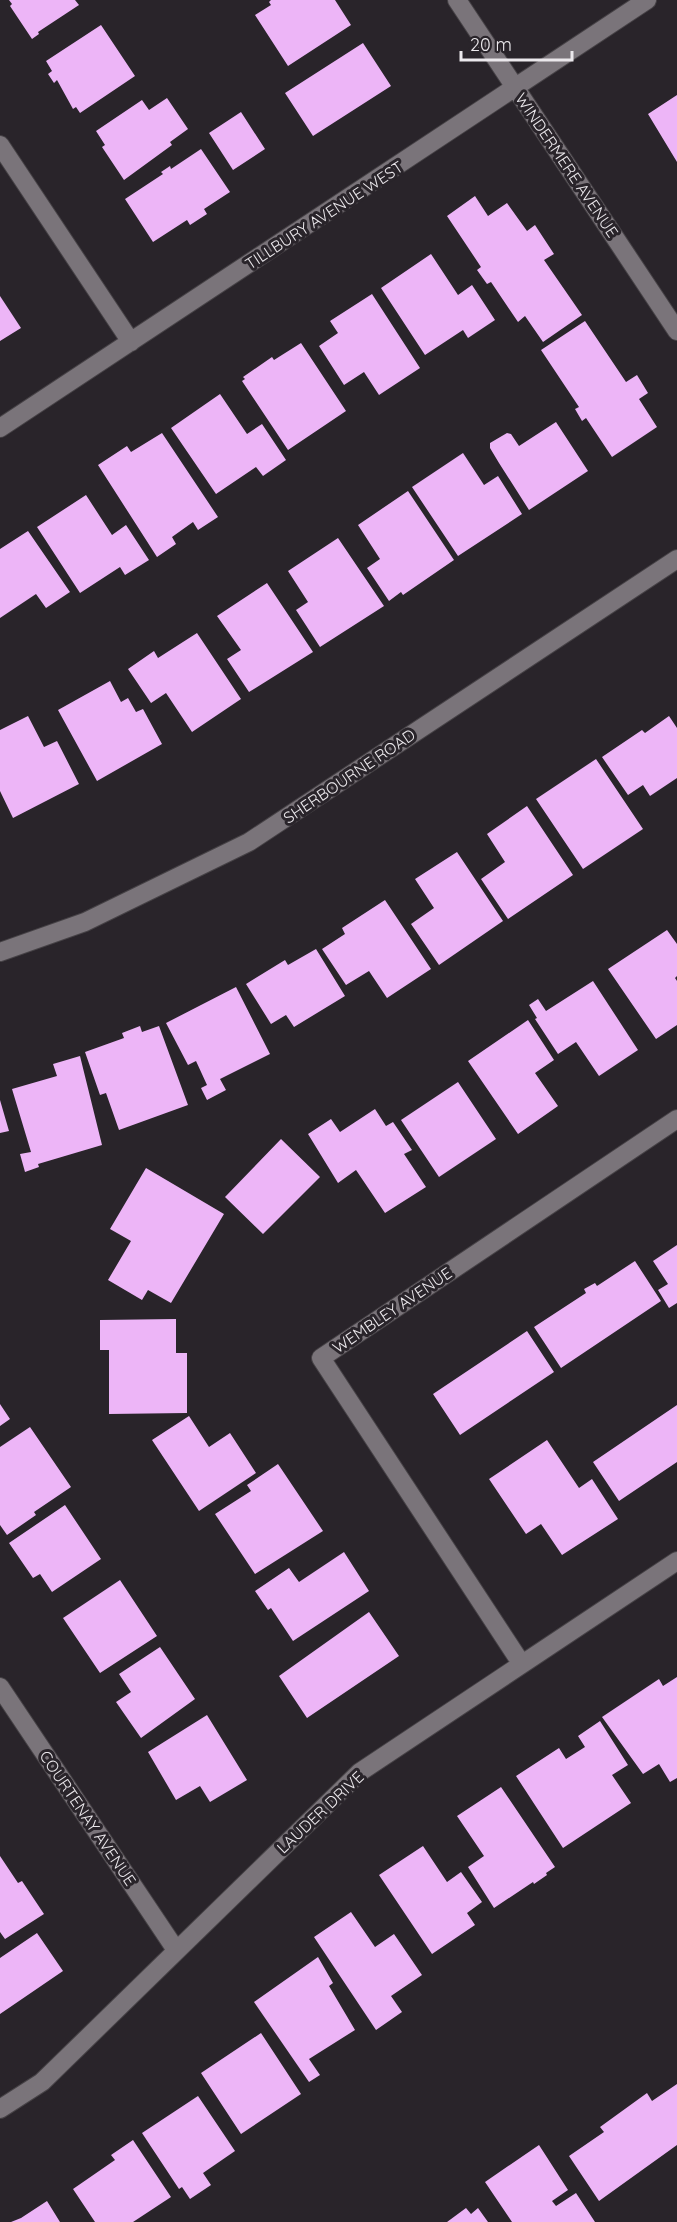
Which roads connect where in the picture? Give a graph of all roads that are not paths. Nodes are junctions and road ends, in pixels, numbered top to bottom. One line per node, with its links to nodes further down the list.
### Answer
1 (457, 0): 3 (street, WINDERMERE AVENUE)
2 (647, 0): 3 (street, TILLBURY AVENUE WEST)
3 (516, 89): 5 (street, WINDERMERE AVENUE); 6 (street, TILLBURY AVENUE WEST)
4 (0, 145): 6 (street)
5 (677, 331)
6 (131, 342): 7 (street, TILLBURY AVENUE WEST)
7 (0, 428)
8 (677, 559): 9 (street, SHERBOURNE ROAD)
9 (0, 951)
10 (677, 1119): 12 (street, WEMBLEY AVENUE)
11 (677, 1561): 12 (street, LAUDER DRIVE)
12 (521, 1663): 14 (street, LAUDER DRIVE)
13 (0, 1687): 14 (street, COURTENAY AVENUE)
14 (176, 1950): 15 (street, LAUDER DRIVE)
15 (0, 2109)

